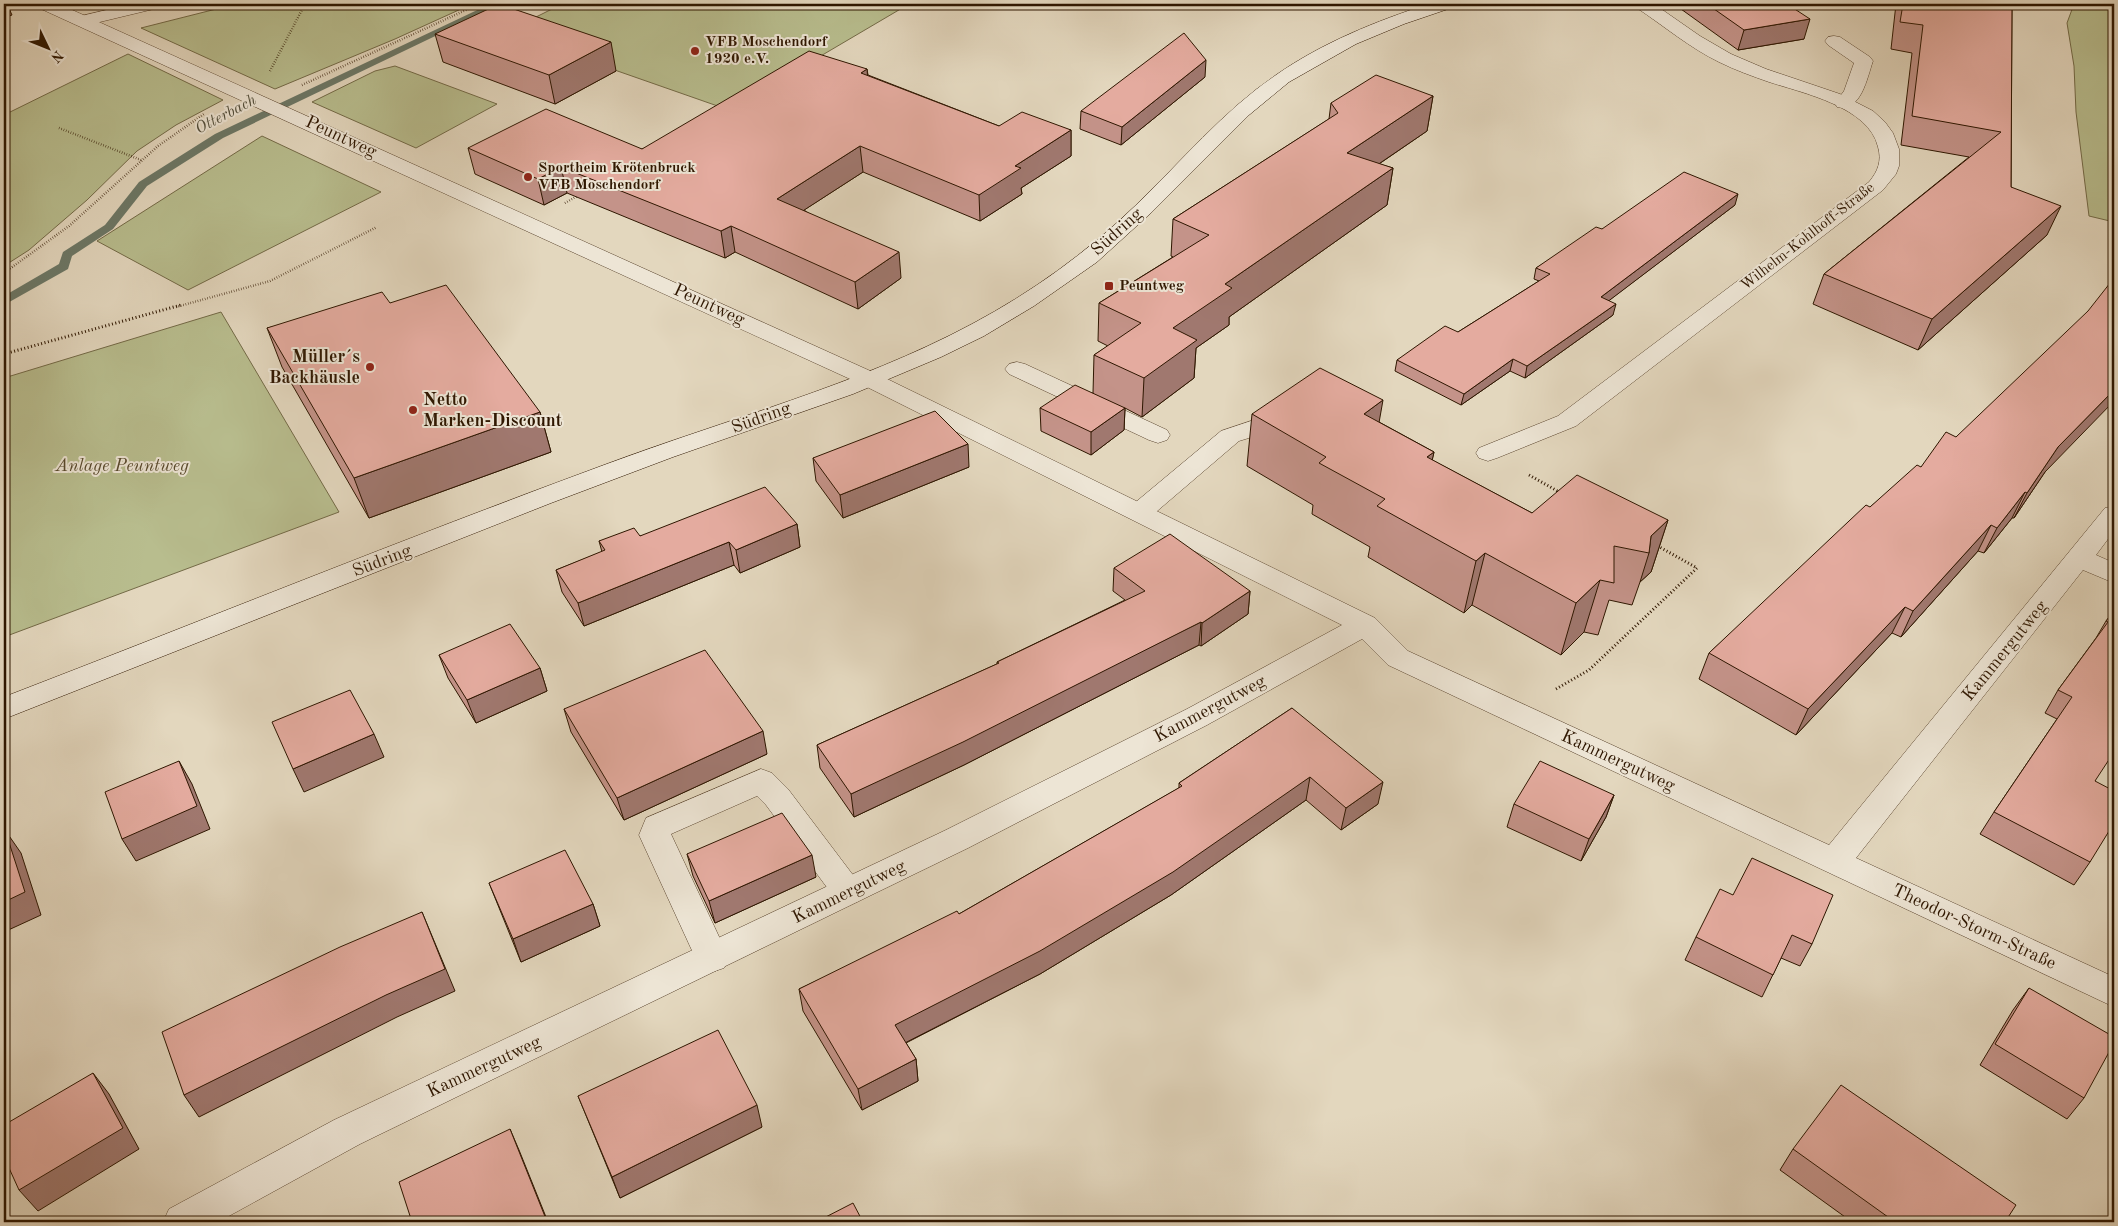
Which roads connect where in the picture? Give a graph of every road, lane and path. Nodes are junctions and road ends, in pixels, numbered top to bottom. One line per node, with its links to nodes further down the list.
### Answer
1 (44, 4): 7 (street, Peuntweg)
2 (152, 4): 7 (street)
3 (305, 4): 9 (path)
4 (479, 4): 11 (path)
5 (1445, 4): 20 (street, Südring)
6 (1643, 4): 10 (street, Wilhelm-Kohlhoff-Straße)
7 (83, 21): 9 (street, Peuntweg)
8 (1834, 41): 10 (street)
9 (242, 93): 11 (street, Peuntweg); 13 (path)
10 (1844, 103): 23 (street, Wilhelm-Kohlhoff-Straße)
11 (272, 106): 15 (street, Peuntweg)
12 (59, 128): 13 (path)
13 (142, 161): 17 (path)
14 (580, 194): 15 (path)
15 (530, 224): 20 (street, Peuntweg)
16 (377, 227): 18 (path)
17 (4, 274)
18 (4, 354)
19 (1017, 369): 22 (street)
20 (869, 379): 25 (street, Peuntweg); 31 (street, Südring)
21 (1267, 432): 25 (street)
22 (1158, 435)
23 (1488, 453): 24 (path)
24 (1566, 496)
25 (1140, 512): 30 (street, Peuntweg)
26 (2114, 514): 28 (street, Kammergutweg)
27 (1654, 544): 32 (path)
28 (2080, 558): 29 (street); 33 (street, Kammergutweg)
29 (2114, 574)
30 (1365, 625): 32 (street, Kammergutweg); 34 (street, Kammergutweg)
31 (4, 708)
32 (1514, 713): 33 (street, Kammergutweg)
33 (1834, 862): 36 (street, Theodor-Storm-Straße)
34 (848, 892): 35 (street, Kammergutweg); 35 (street)
35 (712, 958): 37 (street, Kammergutweg)
36 (2114, 993)
37 (182, 1222)

